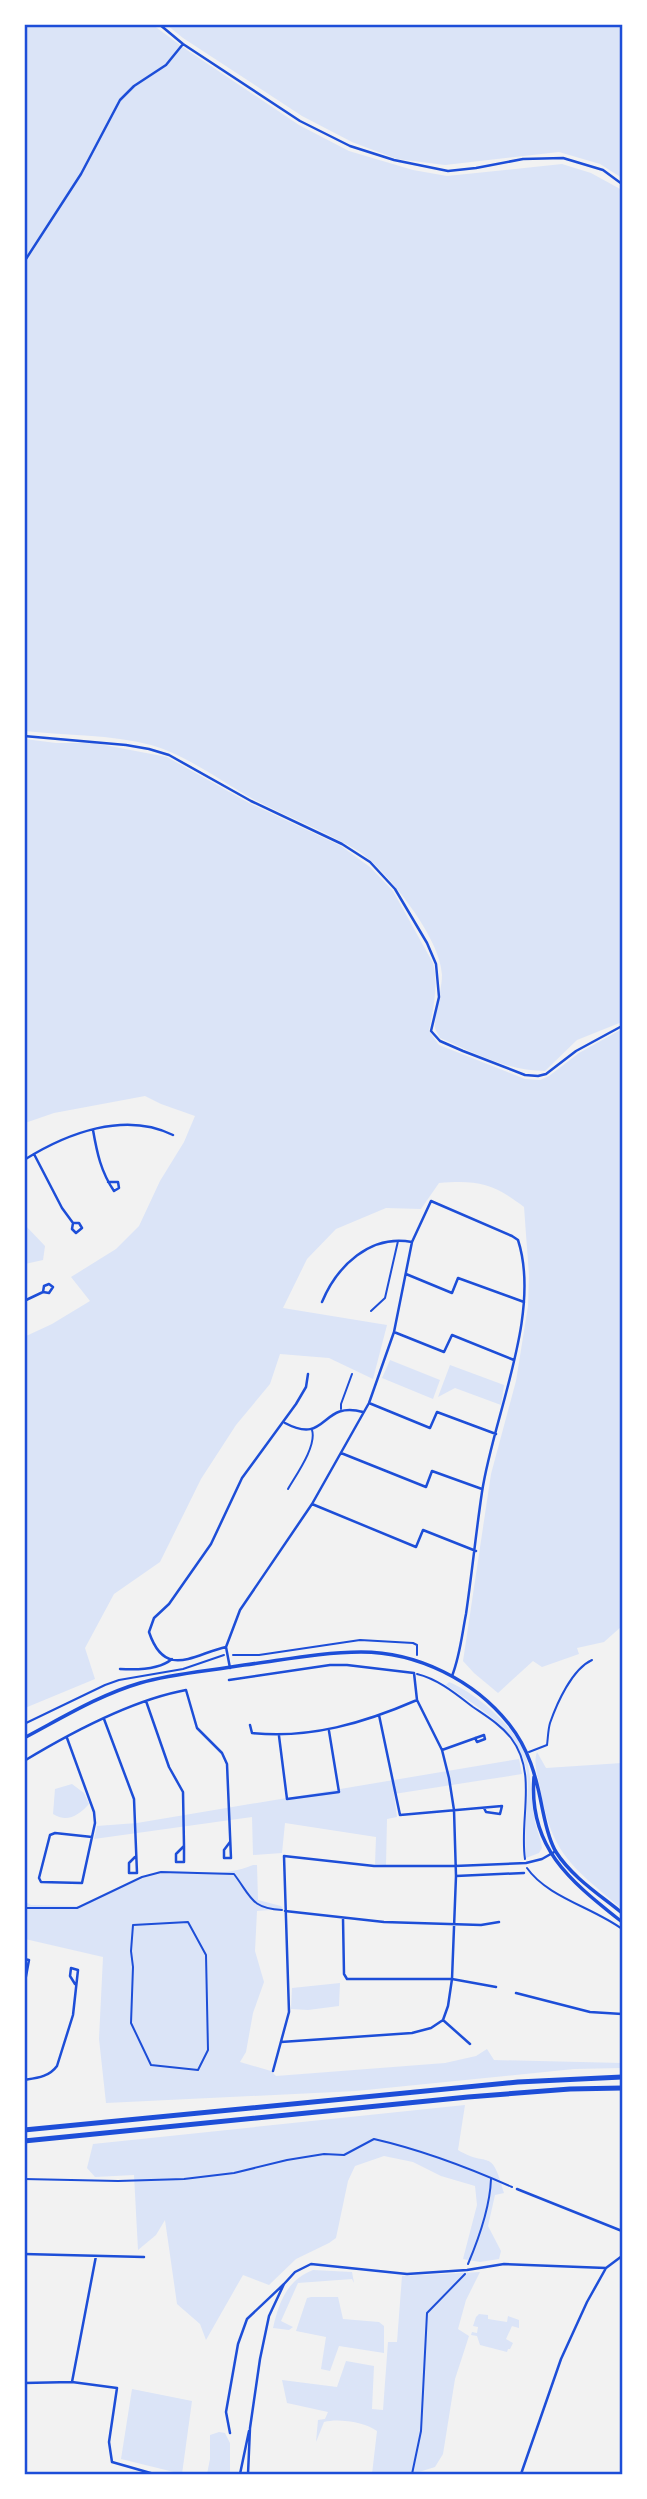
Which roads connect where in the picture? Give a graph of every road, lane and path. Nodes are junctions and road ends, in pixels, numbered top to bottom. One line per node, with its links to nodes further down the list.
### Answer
1 (159, 24): 2 (street)
2 (183, 44): 3 (street); 4 (street)
3 (622, 184)
4 (24, 262)
5 (24, 736): 6 (street)
6 (622, 1026)
7 (93, 1130): 8 (street); 9 (street); 11 (street)
8 (173, 1135)
9 (34, 1154): 10 (street); 12 (street)
10 (24, 1160)
11 (108, 1182)
12 (73, 1223)
13 (398, 1240): 14 (street); 18 (street); 20 (lane)
14 (412, 1242): 15 (street); 19 (street)
15 (406, 1274): 19 (street); 21 (street)
16 (43, 1292): 17 (street)
17 (24, 1301)
18 (322, 1302)
19 (524, 1302): 22 (street)
20 (371, 1311)
21 (394, 1332): 22 (street); 25 (street)
22 (514, 1360): 30 (street)
23 (308, 1374): 28 (street)
24 (352, 1374): 26 (lane)
25 (369, 1403): 27 (street); 30 (street)
26 (341, 1410): 27 (street); 29 (street)
27 (363, 1412): 31 (street)
28 (285, 1423): 29 (street); 39 (street)
29 (312, 1430): 32 (lane)
30 (496, 1434): 33 (street)
31 (341, 1453): 33 (street); 34 (street)
32 (288, 1489)
33 (482, 1489): 35 (street)
34 (312, 1504): 35 (street); 37 (street)
35 (476, 1551): 44 (street)
36 (417, 1646): 38 (path)
37 (226, 1647): 39 (street); 41 (street)
38 (416, 1655)
39 (172, 1658): 42 (street)
40 (592, 1660): 57 (lane)
41 (230, 1668): 44 (street); 53 (street)
42 (120, 1669)
43 (414, 1673): 45 (street); 46 (street); 66 (path)
44 (452, 1676): 57 (street)
45 (229, 1679)
46 (417, 1700): 48 (street); 56 (street)
47 (146, 1701): 49 (street); 62 (street); 63 (street)
48 (379, 1715): 51 (street); 60 (street)
49 (104, 1719): 54 (street); 65 (street)
50 (250, 1725): 52 (street)
51 (329, 1731): 52 (street); 52 (street)
52 (279, 1736)
53 (24, 1738)
54 (67, 1738): 58 (street); 61 (street)
55 (475, 1738): 56 (street)
56 (442, 1750): 60 (street)
57 (528, 1753): 64 (street)
58 (24, 1761)
59 (484, 1808): 59 (street); 60 (street)
60 (454, 1810): 67 (street)
61 (92, 1837): 61 (street)
62 (230, 1842)
63 (184, 1846)
64 (553, 1853): 66 (street); 72 (street); 75 (street)
65 (135, 1857)
66 (526, 1863): 67 (street); 77 (path)
67 (455, 1866): 69 (street); 71 (street)
68 (524, 1873): 69 (street)
69 (456, 1876): 76 (street)
70 (24, 1908): 71 (path)
71 (285, 1911): 73 (street); 88 (street)
72 (622, 1913)
73 (343, 1919): 76 (street); 81 (street)
74 (499, 1922): 76 (street)
75 (622, 1922)
76 (454, 1923): 81 (street)
77 (622, 1929)
78 (24, 1959): 80 (street)
79 (133, 1967): 79 (path)
80 (26, 1972): 83 (street)
81 (452, 1979): 84 (street); 87 (street)
82 (75, 1984): 92 (street)
83 (24, 1987)
84 (496, 1987)
85 (516, 1993): 86 (street)
86 (622, 2014)
87 (443, 2020): 88 (street); 89 (street)
88 (281, 2042): 90 (street)
89 (471, 2044)
90 (274, 2071)
91 (622, 2077): 94 (highway)
92 (24, 2080)
93 (622, 2088): 95 (highway)
94 (24, 2130)
95 (24, 2141)
96 (491, 2178): 97 (path); 98 (path); 105 (path)
97 (24, 2179)
98 (516, 2189): 99 (street)
99 (622, 2231)
100 (24, 2253): 101 (street)
101 (96, 2256): 102 (street); 107 (street)
102 (144, 2256)
103 (622, 2256): 104 (street)
104 (606, 2268): 105 (street); 115 (street)
105 (467, 2270): 106 (street); 114 (path)
106 (284, 2284): 109 (street); 110 (street)
107 (72, 2382): 108 (street); 111 (street)
108 (24, 2383)
109 (250, 2428): 112 (street); 113 (street)
110 (230, 2433)
111 (154, 2474)
112 (240, 2474)
113 (248, 2474)
114 (412, 2474)
115 (521, 2474)

